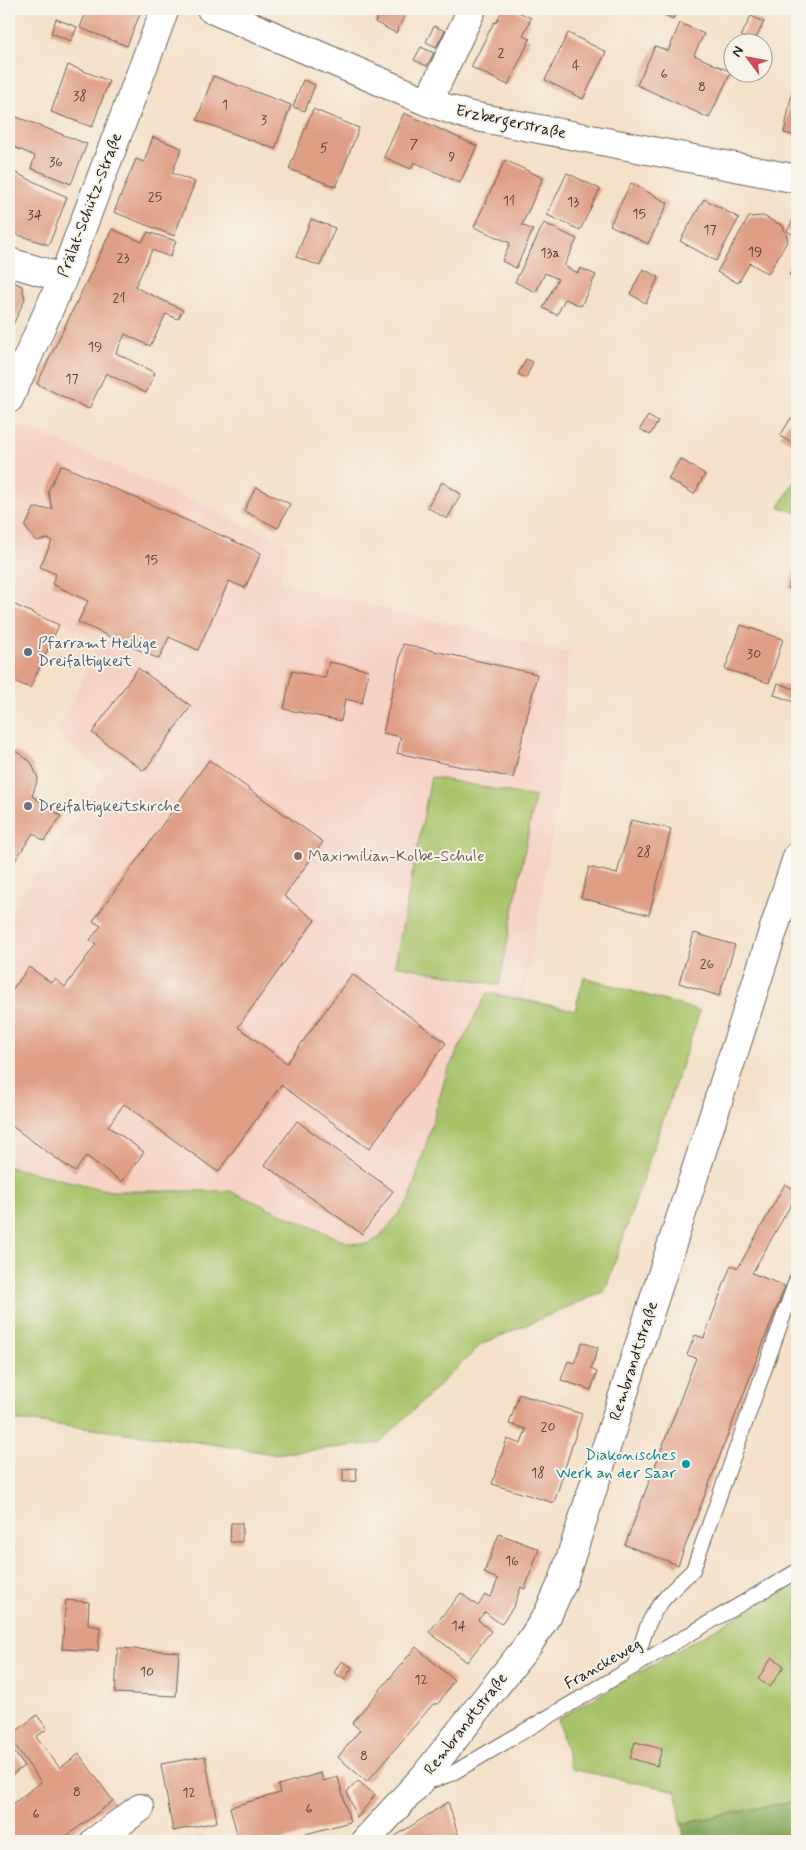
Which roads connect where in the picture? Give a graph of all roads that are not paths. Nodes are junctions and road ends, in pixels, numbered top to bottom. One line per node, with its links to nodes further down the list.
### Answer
1 (165, 9): 7 (street, Prälat-Schütz-Straße)
2 (211, 9): 4 (street, Erzbergerstraße)
3 (472, 9): 4 (street)
4 (428, 102): 5 (street, Erzbergerstraße)
5 (797, 179)
6 (9, 262): 7 (street)
7 (63, 278): 8 (street, Prälat-Schütz-Straße)
8 (9, 399)
9 (797, 857): 13 (street, Rembrandtstraße)
10 (797, 1278): 12 (lane)
11 (797, 1571): 12 (lane, Franckeweg)
12 (636, 1665): 13 (lane, Franckeweg)
13 (424, 1778): 16 (street, Rembrandtstraße)
14 (140, 1808): 15 (street)
15 (94, 1841)
16 (365, 1841)

